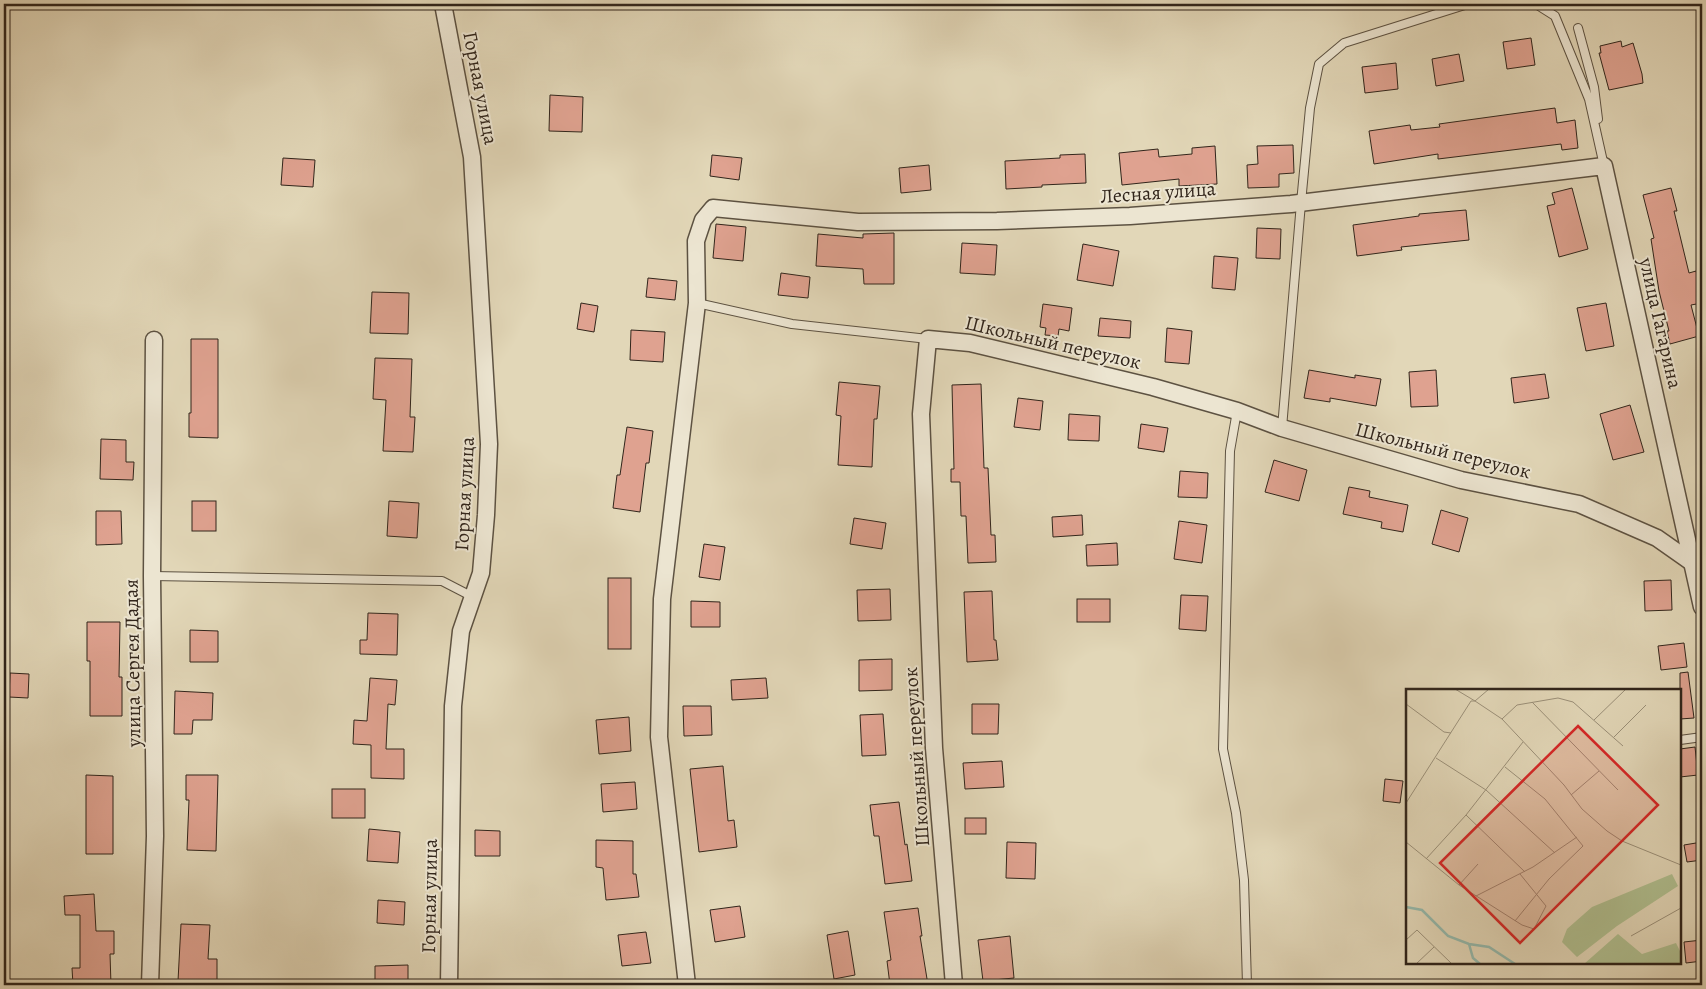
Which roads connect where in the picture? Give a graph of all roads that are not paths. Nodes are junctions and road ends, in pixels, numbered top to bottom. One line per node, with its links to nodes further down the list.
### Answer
1 (443, 4): 14 (street, Горная улица)
2 (1468, 4): 6 (lane)
3 (1536, 4): 5 (lane)
4 (1578, 28): 5 (lane)
5 (1604, 166): 6 (street, Лесная улица); 12 (street, улица Гагарина)
6 (1301, 203): 7 (street, Лесная улица); 11 (lane)
7 (697, 303): 8 (lane); 20 (street)
8 (928, 339): 10 (street, Школьный переулок); 21 (street, Школьный переулок)
9 (154, 340): 13 (street, улица Сергея Дадая)
10 (1237, 411): 11 (street, Школьный переулок); 22 (lane)
11 (1282, 428): 12 (street, Школьный переулок)
12 (1694, 564): 15 (street, улица Гагарина)
13 (152, 576): 14 (lane); 18 (street, улица Сергея Дадая)
14 (473, 597): 19 (street, Горная улица)
15 (1702, 606)
16 (1702, 738): 17 (lane)
17 (1681, 740)
18 (150, 985)
19 (449, 985)
20 (687, 985)
21 (954, 985)
22 (1246, 985)

